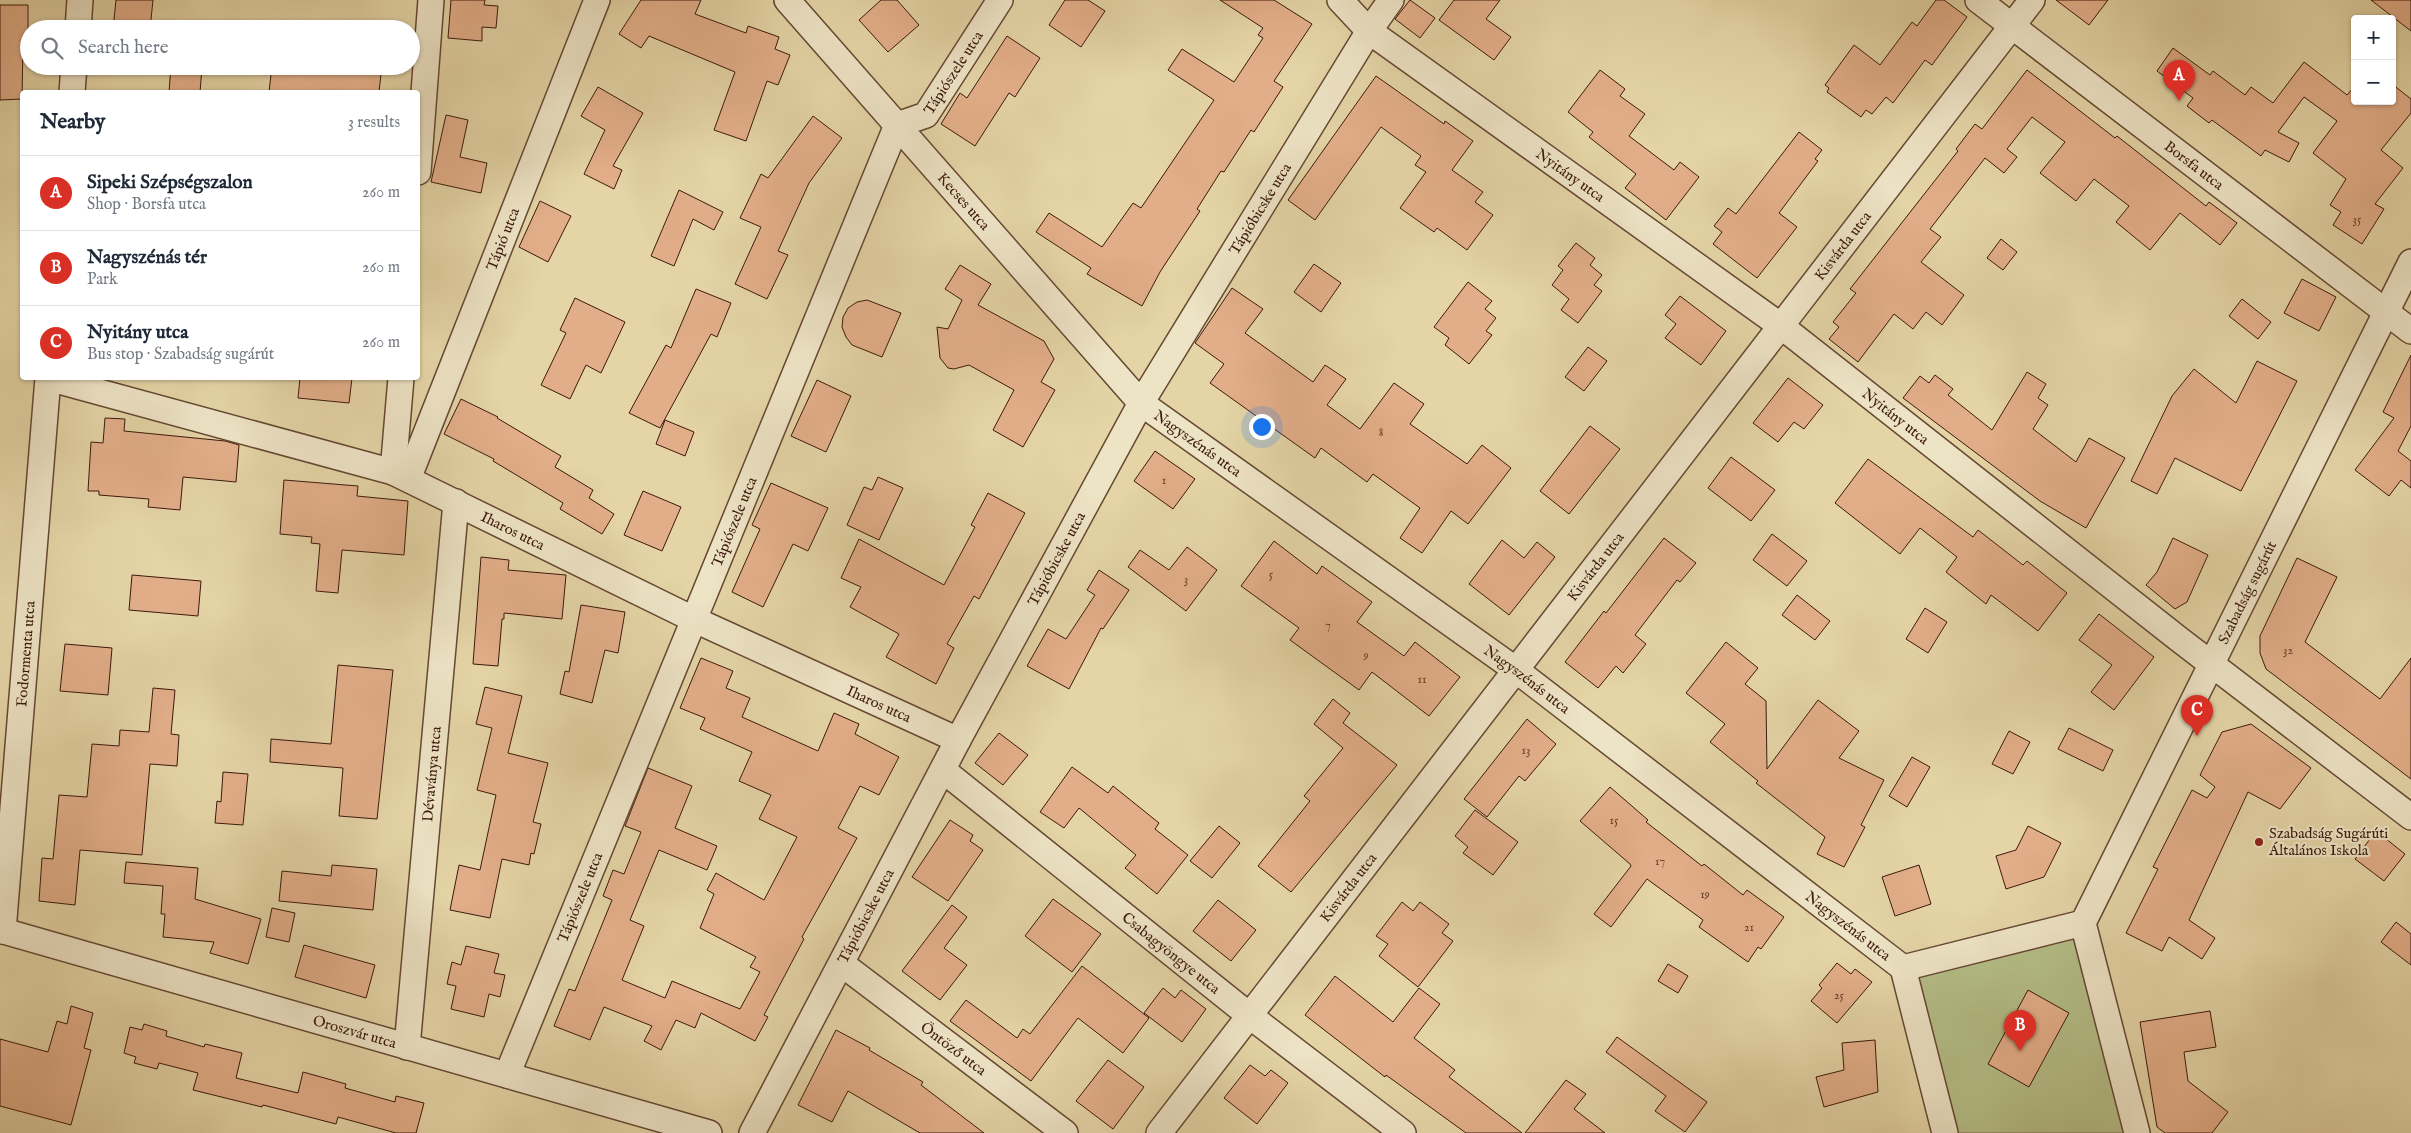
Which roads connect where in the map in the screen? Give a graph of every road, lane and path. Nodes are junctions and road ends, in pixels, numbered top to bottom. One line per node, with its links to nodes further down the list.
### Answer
1 (80, 0): 10 (street)
2 (431, 0): 16 (street)
3 (597, 0): 25 (street, Tápió utca)
4 (787, 0): 15 (street, Kecses utca)
5 (1000, 0): 15 (street, Tápiószele utca)
6 (1340, 0): 12 (street, Nyitány utca)
7 (1391, 0): 12 (street, Tápióbicske utca)
8 (1978, 0): 11 (street, Borsfa utca)
9 (2032, 0): 11 (street, Kisvárda utca)
10 (79, 20)
11 (2012, 26): 18 (street, Borsfa utca); 19 (street, Kisvárda utca)
12 (1369, 30): 19 (street, Nyitány utca); 24 (street, Tápióbicske utca)
13 (73, 75): 14 (street)
14 (72, 90)
15 (897, 125): 24 (street, Kecses utca); 27 (street, Tápiószele utca)
16 (420, 146)
17 (2411, 262): 18 (street, Szabadság sugárút)
18 (2386, 312): 20 (street, Borsfa utca); 28 (street, Szabadság sugárút)
19 (1781, 326): 28 (street, Nyitány utca); 29 (street, Kisvárda utca)
20 (2411, 331)
21 (48, 380): 34 (street, Fodormenta utca)
22 (55, 380): 25 (street, Iharos utca)
23 (401, 380): 25 (street)
24 (1140, 403): 29 (street, Nagyszénás utca); 30 (street, Tápióbicske utca)
25 (400, 476): 26 (street, Iharos utca)
26 (456, 502): 27 (street, Iharos utca); 38 (street, Dévaványa utca)
27 (693, 619): 30 (street, Iharos utca); 39 (street, Tápiószele utca)
28 (2211, 665): 32 (street, Nyitány utca); 33 (street, Szabadság sugárút)
29 (1516, 670): 36 (street, Nagyszénás utca); 37 (street, Kisvárda utca)
30 (958, 740): 31 (street, Tápióbicske utca)
31 (944, 770): 35 (street, Tápióbicske utca); 37 (street, Csabagyöngye utca)
32 (2411, 817)
33 (2083, 923): 36 (street); 46 (street)
34 (1, 930): 38 (street, Oroszvár utca)
35 (842, 964): 41 (street, Tápióbicske utca); 42 (street, Öntöző utca)
36 (1903, 968): 45 (street)
37 (1250, 1016): 43 (street, Kisvárda utca); 44 (street, Csabagyöngye utca)
38 (407, 1047): 39 (street, Oroszvár utca)
39 (507, 1075): 40 (street, Oroszvár utca)
40 (709, 1133)
41 (752, 1133)
42 (1065, 1133)
43 (1159, 1133)
44 (1402, 1133)
45 (1945, 1133)
46 (2137, 1133)

